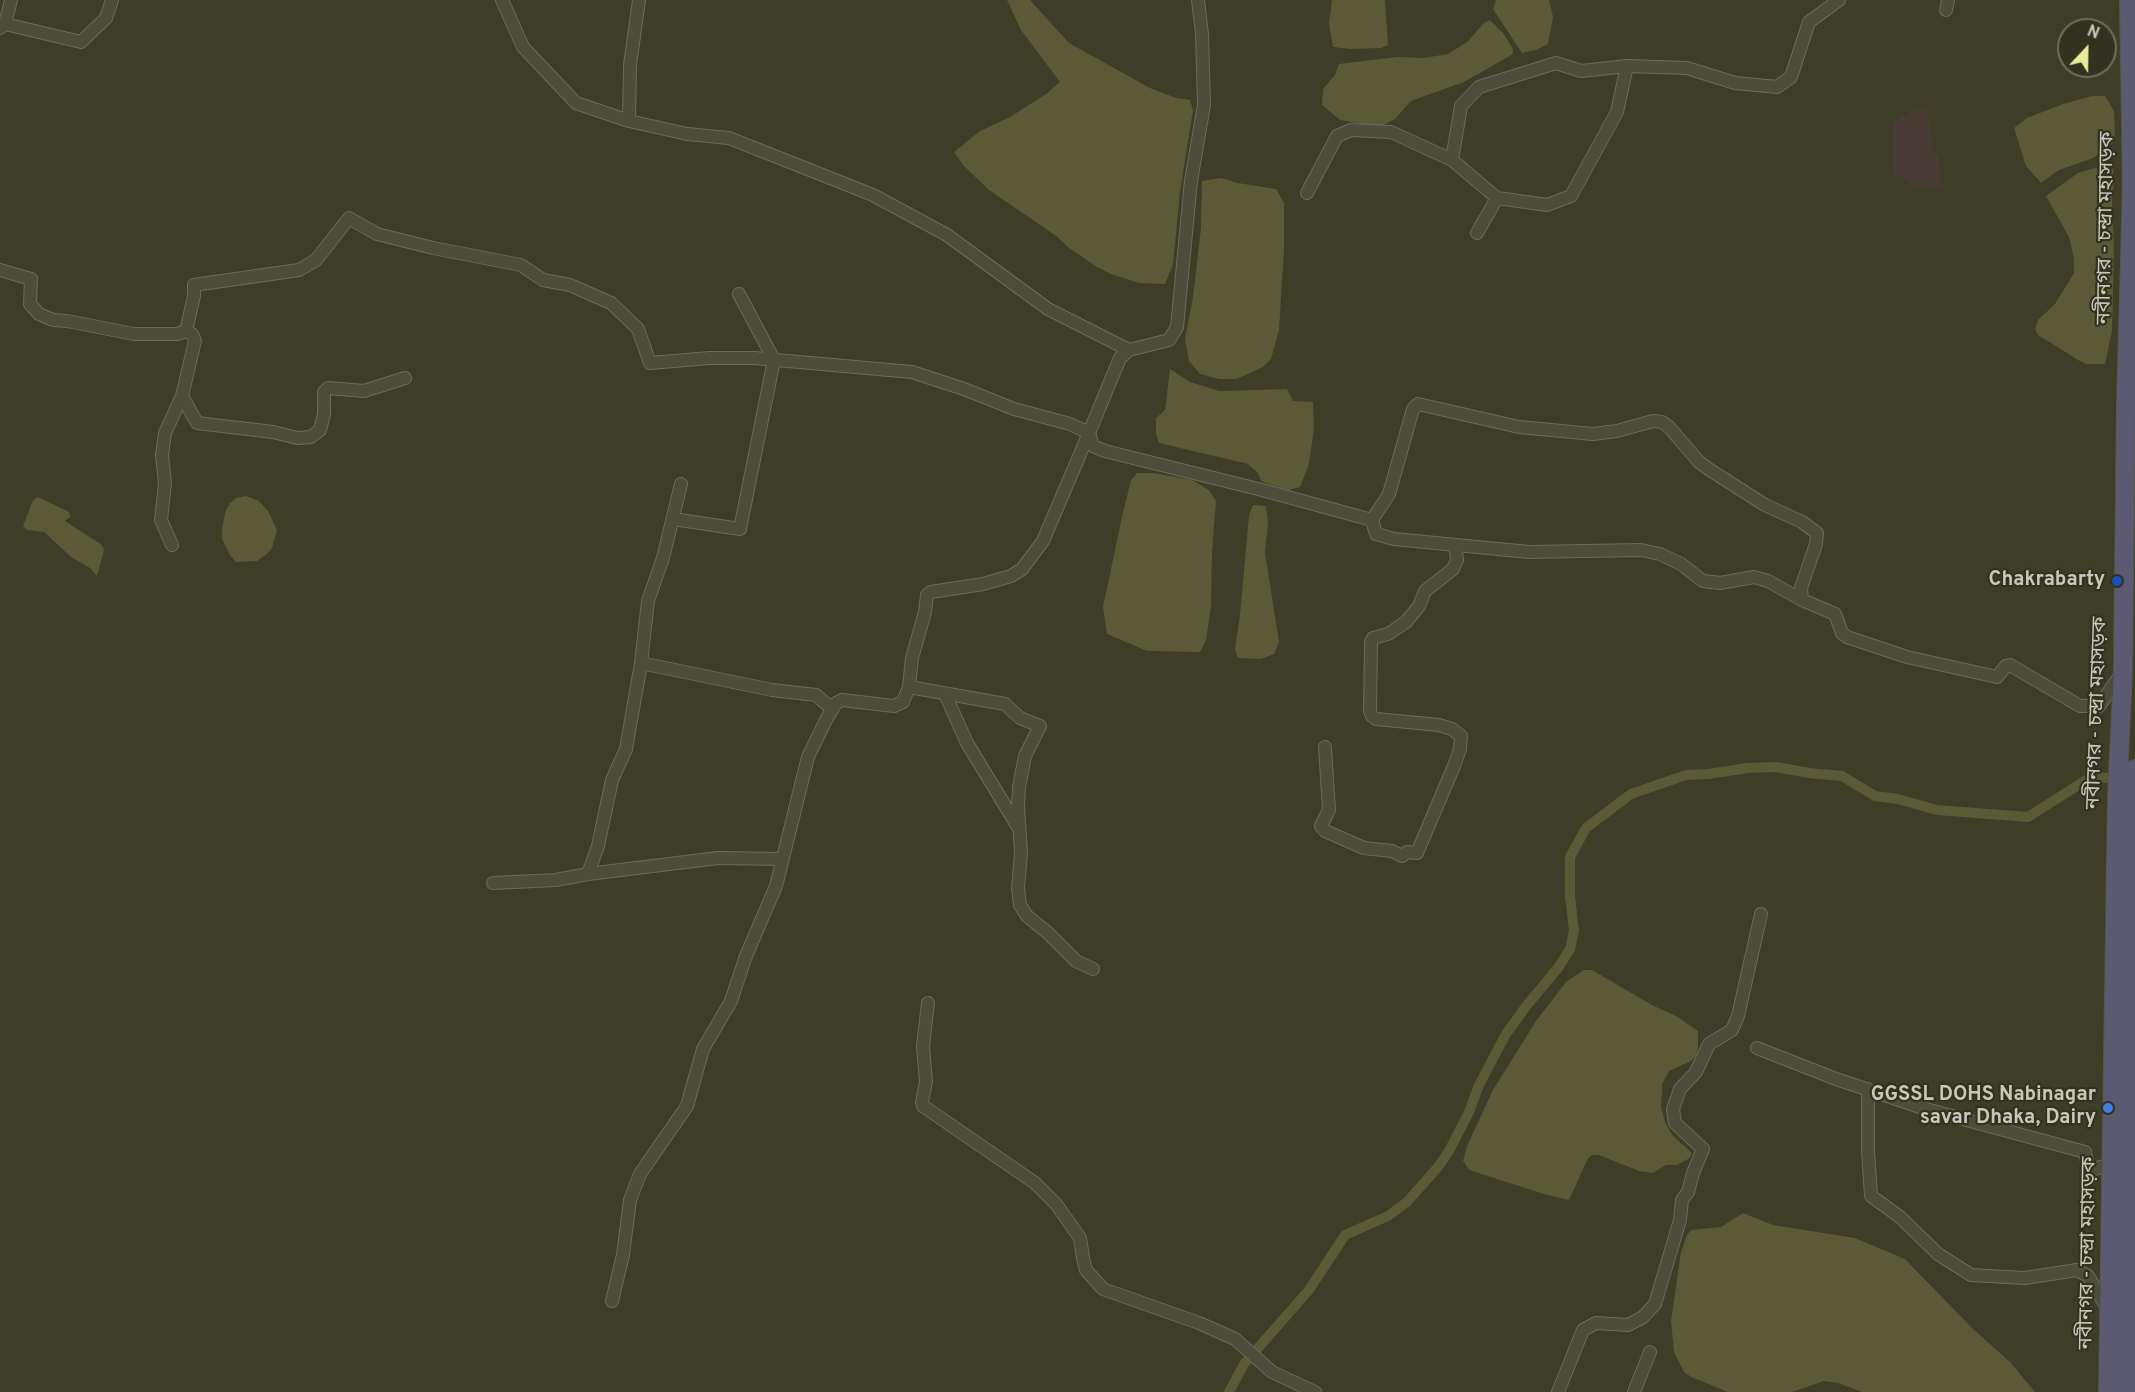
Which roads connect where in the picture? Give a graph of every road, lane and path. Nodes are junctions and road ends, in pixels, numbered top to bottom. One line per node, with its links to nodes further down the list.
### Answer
1 (10, 0): 8 (street)
2 (112, 0): 8 (street)
3 (502, 0): 10 (street)
4 (639, 0): 10 (street)
5 (1198, 0): 18 (street)
6 (1839, 0): 9 (street)
7 (2129, 0): 23 (highway, নবীনগর - চন্দ্রা মহাসড়ক)
8 (3, 26)
9 (1627, 66): 11 (street); 13 (street)
10 (629, 121): 18 (street)
11 (1452, 160): 12 (street); 13 (street)
12 (1307, 194)
13 (1497, 198): 14 (street)
14 (1477, 233)
15 (0, 270): 17 (street)
16 (739, 294): 19 (street)
17 (186, 331): 19 (street); 21 (street)
18 (1129, 350): 22 (street)
19 (774, 360): 22 (street); 25 (street)
20 (405, 378): 21 (street)
21 (182, 396): 28 (street)
22 (1089, 434): 26 (street); 32 (street)
23 (2130, 460): 31 (highway, নবীনগর - চন্দ্রা মহাসড়ক)
24 (681, 484): 25 (street)
25 (673, 519): 30 (street)
26 (1372, 520): 27 (street); 29 (street)
27 (1455, 545): 29 (street); 35 (street)
28 (172, 546)
29 (1802, 600): 31 (street)
30 (641, 663): 34 (street); 40 (street)
31 (2123, 670): 36 (highway, নবীনগর - চন্দ্রা মহাসড়ক)
32 (909, 687): 33 (street); 34 (street)
33 (945, 694): 38 (street); 38 (street)
34 (832, 709): 39 (street)
35 (1325, 747)
36 (2127, 766): 37 (highway, নবীনগর - চন্দ্রা মহাসড়ক)
37 (2126, 800): 47 (highway, নবীনগর - চন্দ্রা মহাসড়ক)
38 (1020, 830): 43 (street)
39 (783, 859): 40 (street); 48 (street)
40 (588, 874): 41 (street)
41 (493, 883)
42 (1761, 914): 53 (street)
43 (1093, 969)
44 (928, 1003): 52 (street)
45 (1758, 1048): 46 (street)
46 (1868, 1089): 47 (street); 49 (street)
47 (2125, 1163): 49 (highway, নবীনগর - চন্দ্রা মহাসড়ক)
48 (612, 1301)
49 (2118, 1314): 51 (highway, নবীনগর - চন্দ্রা মহাসড়ক); 55 (highway, নবীনগর - চন্দ্রা মহাসড়ক)
50 (1650, 1352): 54 (street)
51 (2130, 1360): 56 (highway, নবীনগর - চন্দ্রা মহাসড়ক)
52 (1315, 1392)
53 (1558, 1392)
54 (1634, 1392)
55 (2108, 1392)
56 (2126, 1392)

